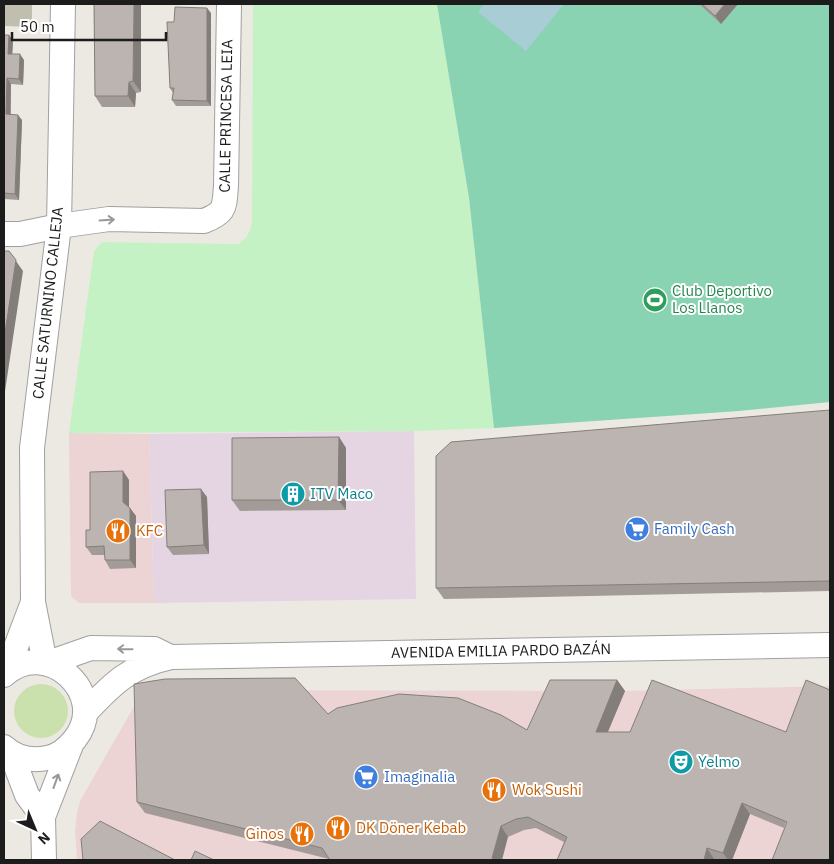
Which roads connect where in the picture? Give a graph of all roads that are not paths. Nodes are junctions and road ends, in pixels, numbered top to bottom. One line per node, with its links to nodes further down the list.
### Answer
1 (63, 4): 3 (street, CALLE SATURNINO CALLEJA)
2 (228, 4): 3 (street, CALLE PRINCESA LEIA, one-way to 2)
3 (59, 226): 4 (street); 5 (street, CALLE SATURNINO CALLEJA)
4 (4, 234)
5 (33, 602): 6 (street, CALLE SATURNINO CALLEJA); 9 (street, CALLE SATURNINO CALLEJA)
6 (12, 629): 10 (street, CALLE SATURNINO CALLEJA)
7 (830, 644): 8 (street, AVENIDA EMILIA PARDO BAZÁN)
8 (172, 658): 9 (street, AVENIDA EMILIA PARDO BAZÁN, one-way to 9); 12 (street, AVENIDA EMILIA PARDO BAZÁN)
9 (47, 663): 11 (street, AVENIDA EMILIA PARDO BAZÁN); 12 (street)
10 (4, 670)
11 (4, 675)
12 (85, 713): 13 (street)
13 (71, 745): 14 (street); 15 (street, one-way to 13)
14 (7, 753): 15 (street)
15 (43, 817): 16 (street)
16 (44, 860)

